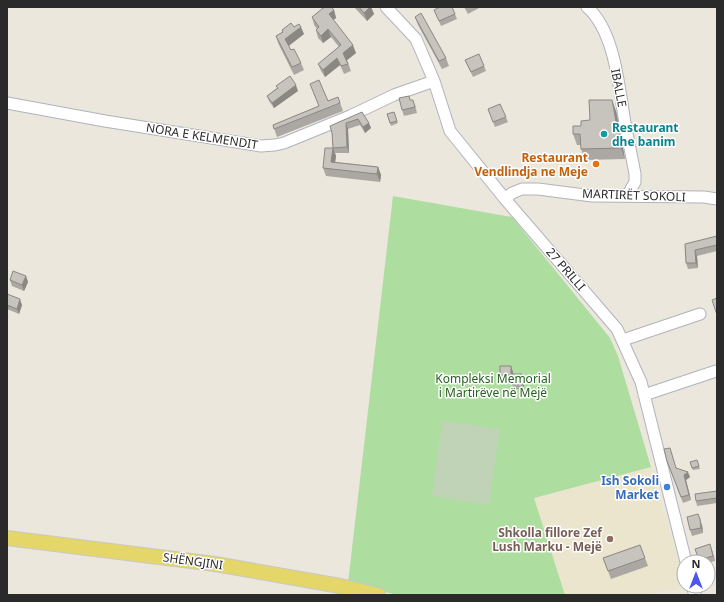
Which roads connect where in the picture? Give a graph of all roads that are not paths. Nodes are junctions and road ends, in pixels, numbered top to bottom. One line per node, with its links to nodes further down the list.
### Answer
1 (386, 7): 3 (street, 27 PRILLI)
2 (587, 7): 5 (street, IBALLE)
3 (434, 81): 4 (street, NORA E KELMENDIT); 6 (street, 27 PRILLI)
4 (7, 104)
5 (627, 196): 6 (street, MARTIRËT SOKOLI); 7 (street, MARTIRËT SOKOLI)
6 (506, 199): 9 (street, 27 PRILLI)
7 (717, 199)
8 (700, 314): 9 (street)
9 (622, 340): 11 (street, 27 PRILLI)
10 (716, 371): 11 (street)
11 (644, 395): 13 (street, 27 PRILLI)
12 (7, 538): 14 (main road, SHËNGJINI)
13 (684, 554)
14 (378, 595)

